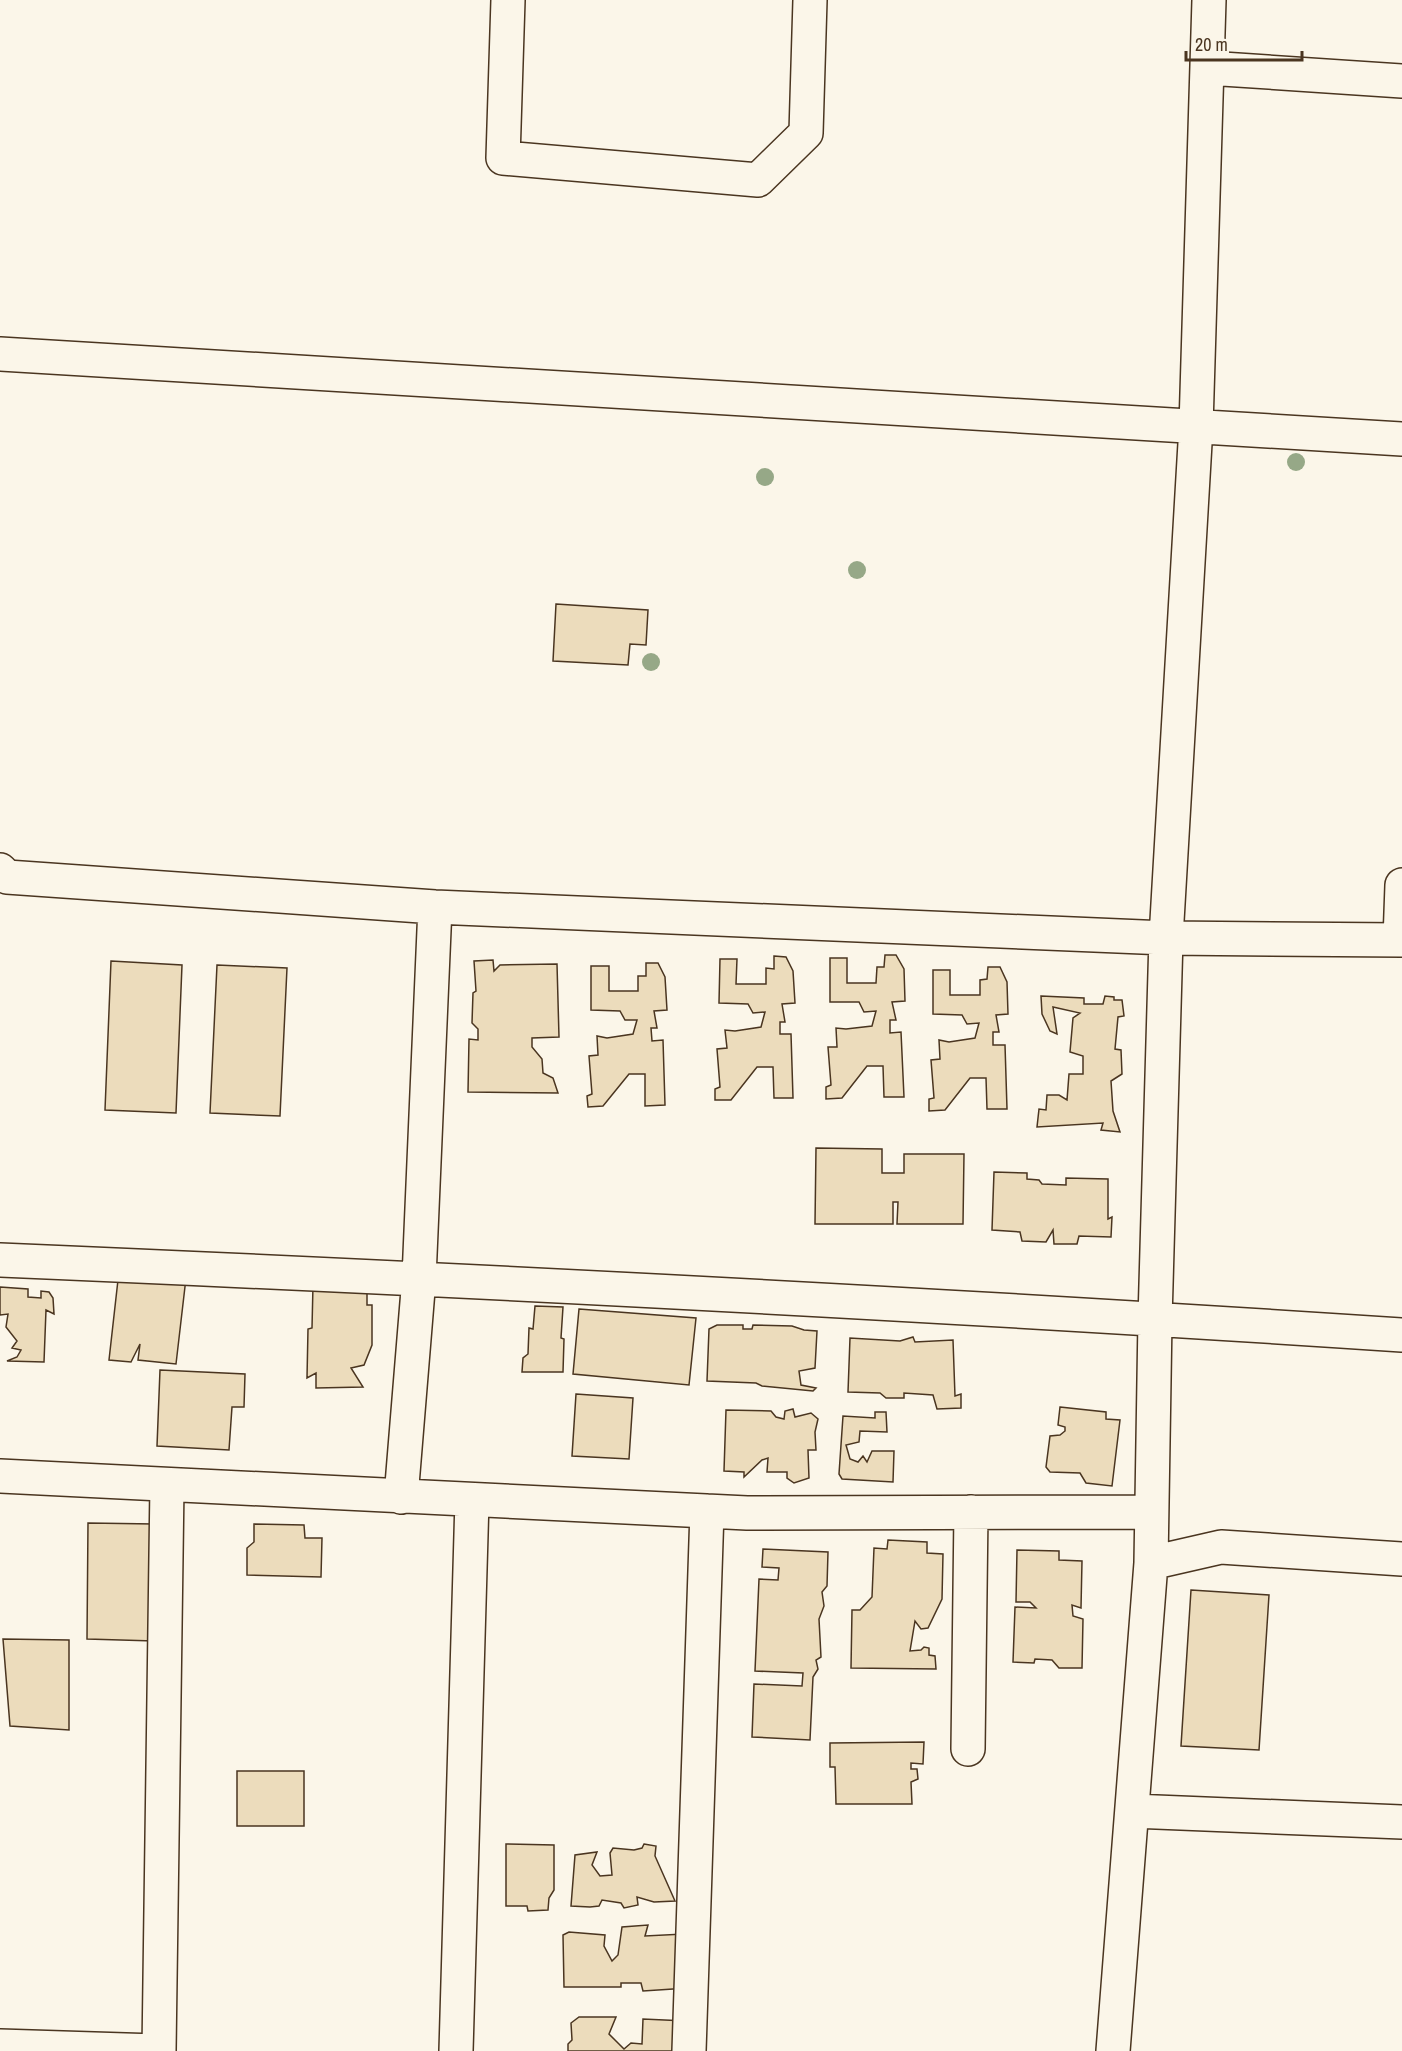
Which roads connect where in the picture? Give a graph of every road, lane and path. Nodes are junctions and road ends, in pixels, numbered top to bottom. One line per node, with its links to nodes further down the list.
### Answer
1 (508, 0): 2 (street)
2 (810, 0)
3 (1209, 0): 4 (street)
4 (1207, 68): 5 (street); 7 (street)
5 (1402, 81)
6 (0, 354): 7 (street)
7 (1196, 426): 8 (street); 12 (street)
8 (1402, 439)
9 (0, 870): 11 (street)
10 (1402, 885): 13 (street)
11 (435, 907): 12 (street); 15 (street)
12 (1166, 938): 13 (street); 16 (street)
13 (1401, 940)
14 (0, 1260): 15 (street)
15 (419, 1278): 16 (street); 20 (street)
16 (1155, 1319): 17 (street); 24 (street)
17 (1402, 1335)
18 (0, 1476): 19 (street)
19 (167, 1485): 20 (street); 31 (street)
20 (400, 1497): 21 (street)
21 (472, 1500): 22 (street); 32 (street)
22 (707, 1511): 23 (street); 33 (street)
23 (971, 1512): 24 (street); 27 (street)
24 (1151, 1512): 26 (street)
25 (1402, 1558): 26 (street)
26 (1151, 1563): 28 (street)
27 (968, 1749)
28 (1132, 1811): 29 (street); 34 (street)
29 (1402, 1822)
30 (0, 2046): 31 (street)
31 (158, 2051)
32 (456, 2051)
33 (689, 2051)
34 (1113, 2051)

